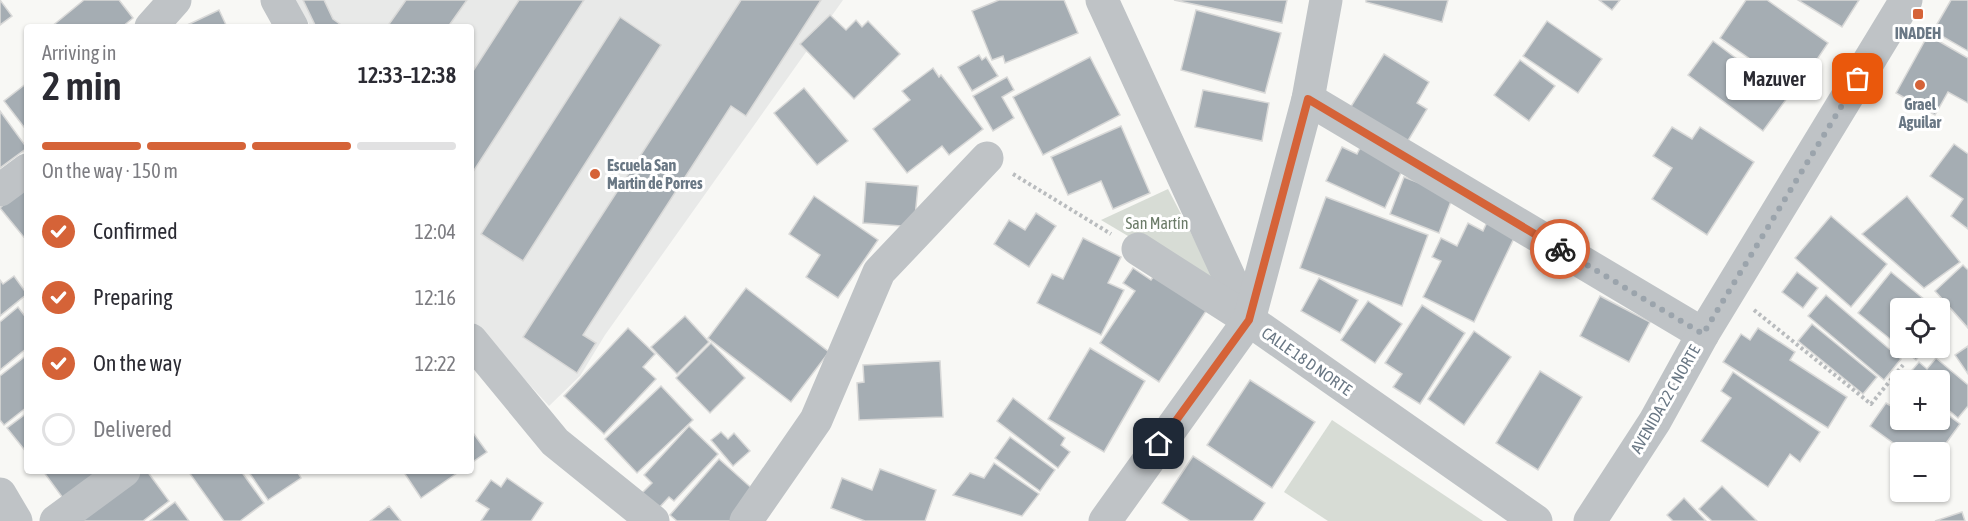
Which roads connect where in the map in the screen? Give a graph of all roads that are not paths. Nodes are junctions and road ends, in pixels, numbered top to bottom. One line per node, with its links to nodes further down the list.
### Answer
1 (175, 0): 6 (street)
2 (277, 0): 7 (street)
3 (1102, 0): 13 (street, CALLE 18 D NORTE)
4 (1326, 0): 8 (street)
5 (1906, 0): 14 (street, AVENIDA 22 C NORTE)
6 (154, 24)
7 (290, 24)
8 (1308, 99): 13 (street); 14 (street)
9 (987, 158): 21 (street)
10 (24, 172): 11 (street)
11 (0, 190)
12 (1138, 249): 13 (street)
13 (1249, 320): 22 (street); 23 (street, CALLE 18 D NORTE)
14 (1703, 334): 24 (street, AVENIDA 22 C NORTE)
15 (474, 344): 20 (street)
16 (120, 474): 19 (street)
17 (0, 494): 18 (street)
18 (16, 521)
19 (56, 521)
20 (653, 521)
21 (746, 521)
22 (1105, 521)
23 (1536, 521)
24 (1590, 521)

